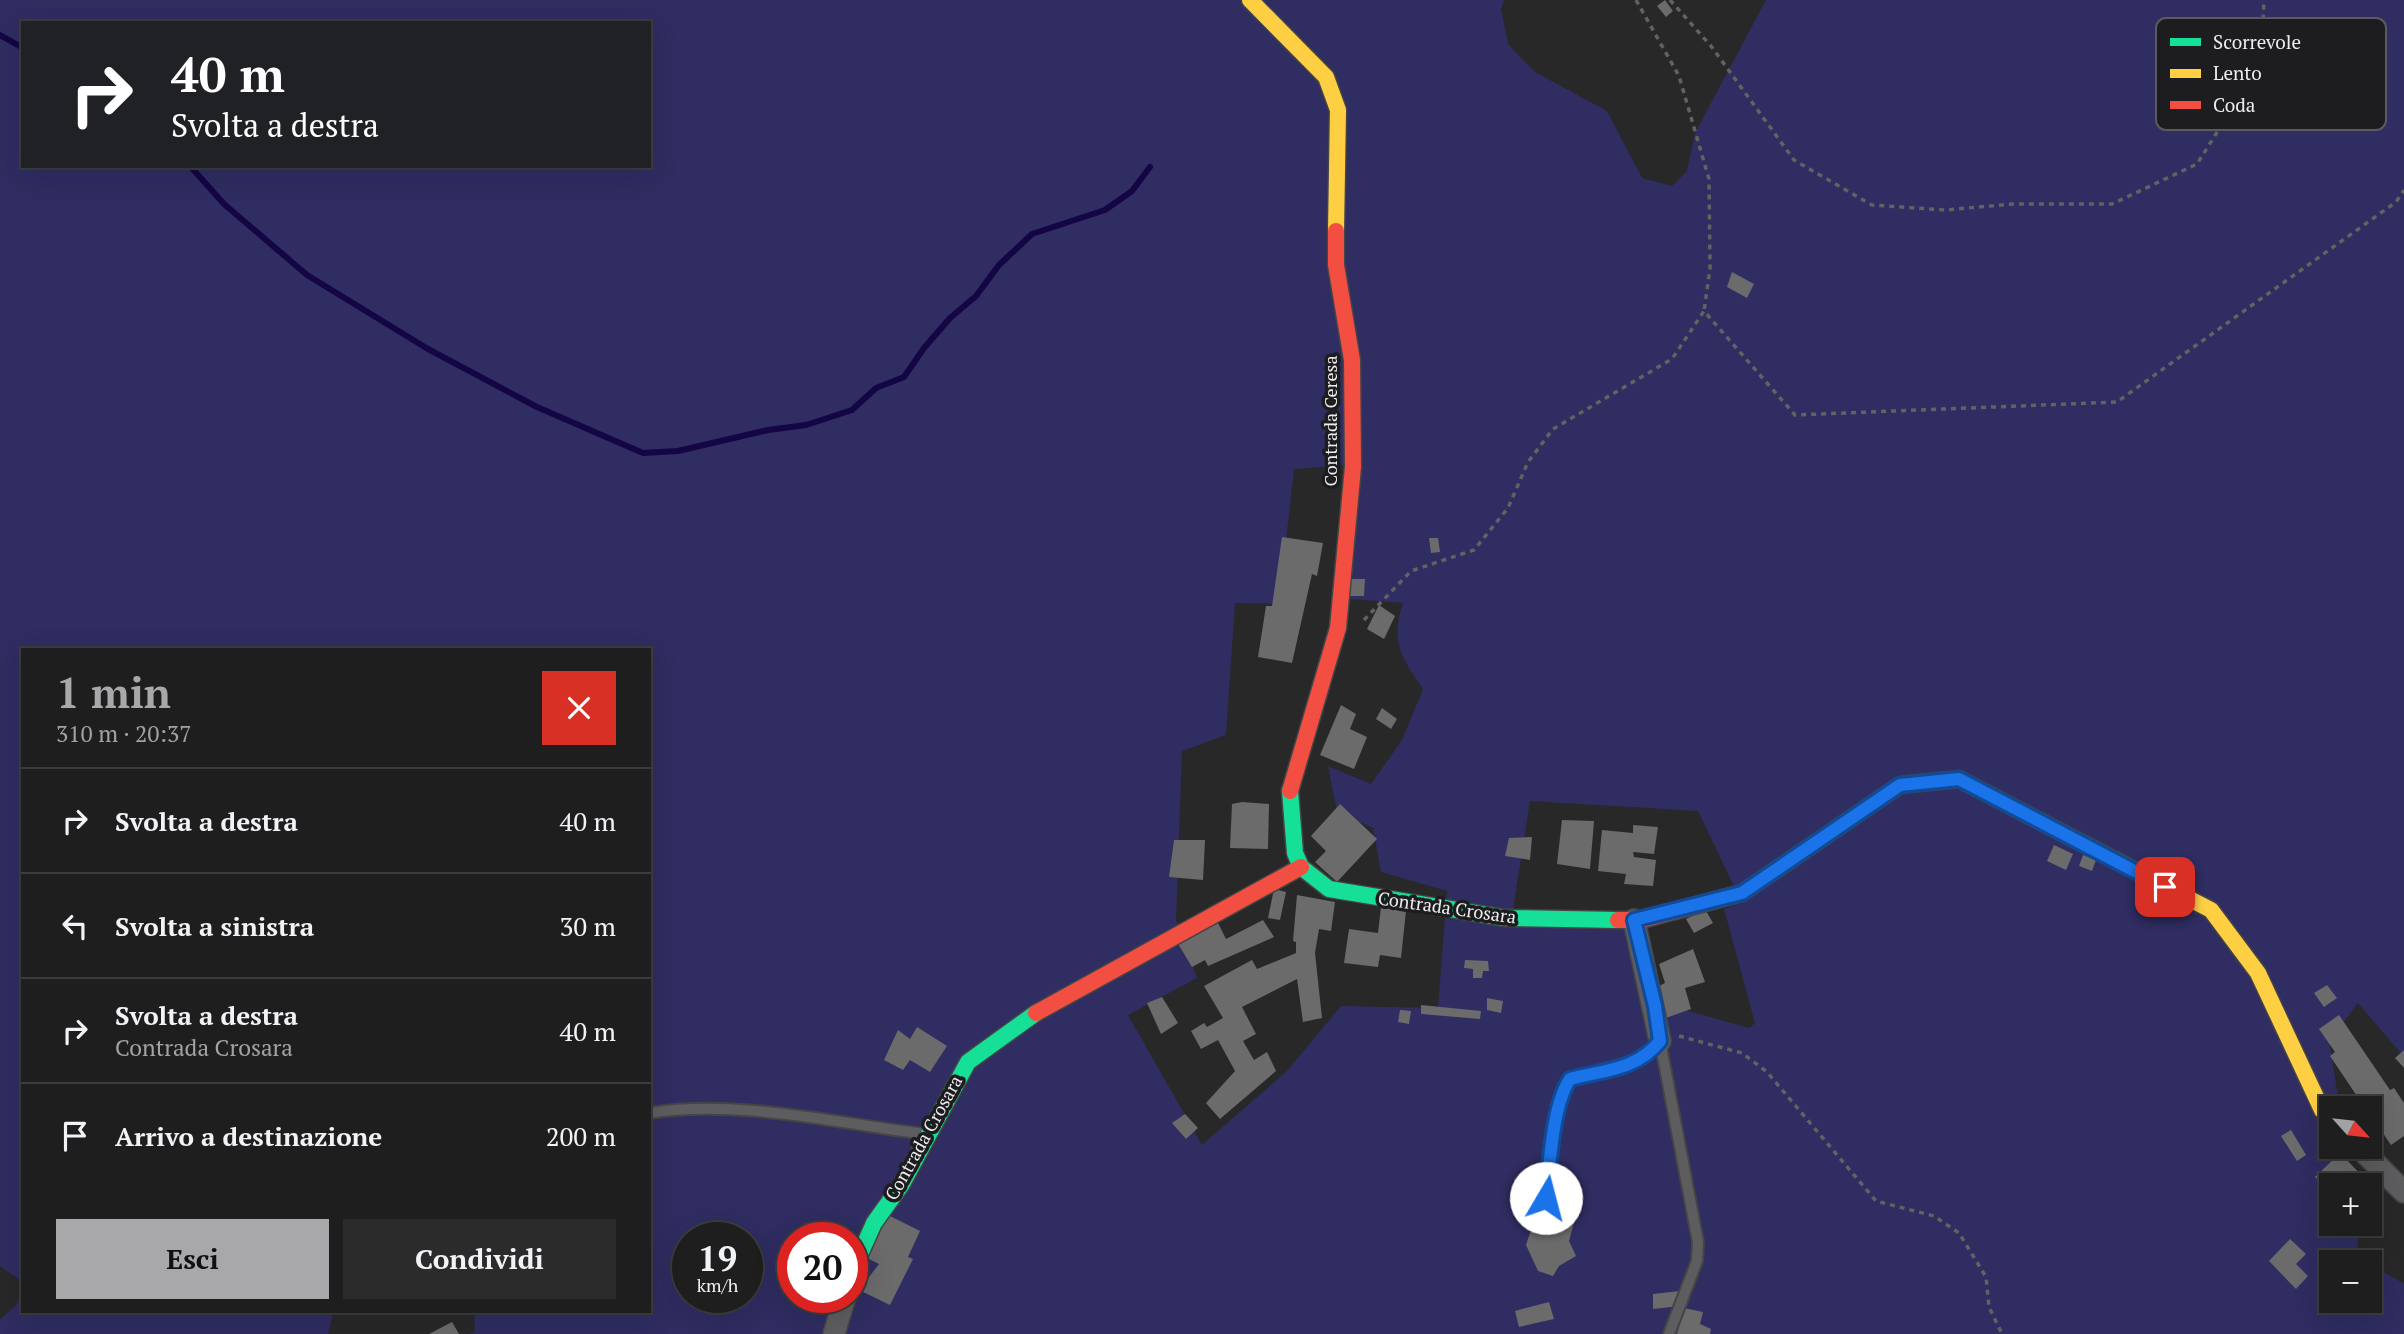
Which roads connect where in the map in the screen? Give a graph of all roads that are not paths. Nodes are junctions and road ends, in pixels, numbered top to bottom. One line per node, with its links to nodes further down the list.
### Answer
1 (1250, 0): 2 (street, Contrada Ceresa)
2 (1301, 867): 3 (street, Contrada Crosara); 7 (street, Contrada Crosara)
3 (1634, 920): 4 (street); 5 (street, Contrada Crosara)
4 (1658, 1035): 10 (lane); 14 (lane)
5 (2319, 1104)
6 (651, 1113): 7 (lane)
7 (927, 1135): 11 (street, Contrada Crosara)
8 (2371, 1159): 9 (street)
9 (2404, 1192)
10 (1546, 1198)
11 (868, 1236)
12 (840, 1313): 13 (street)
13 (834, 1334)
14 (1669, 1334)

